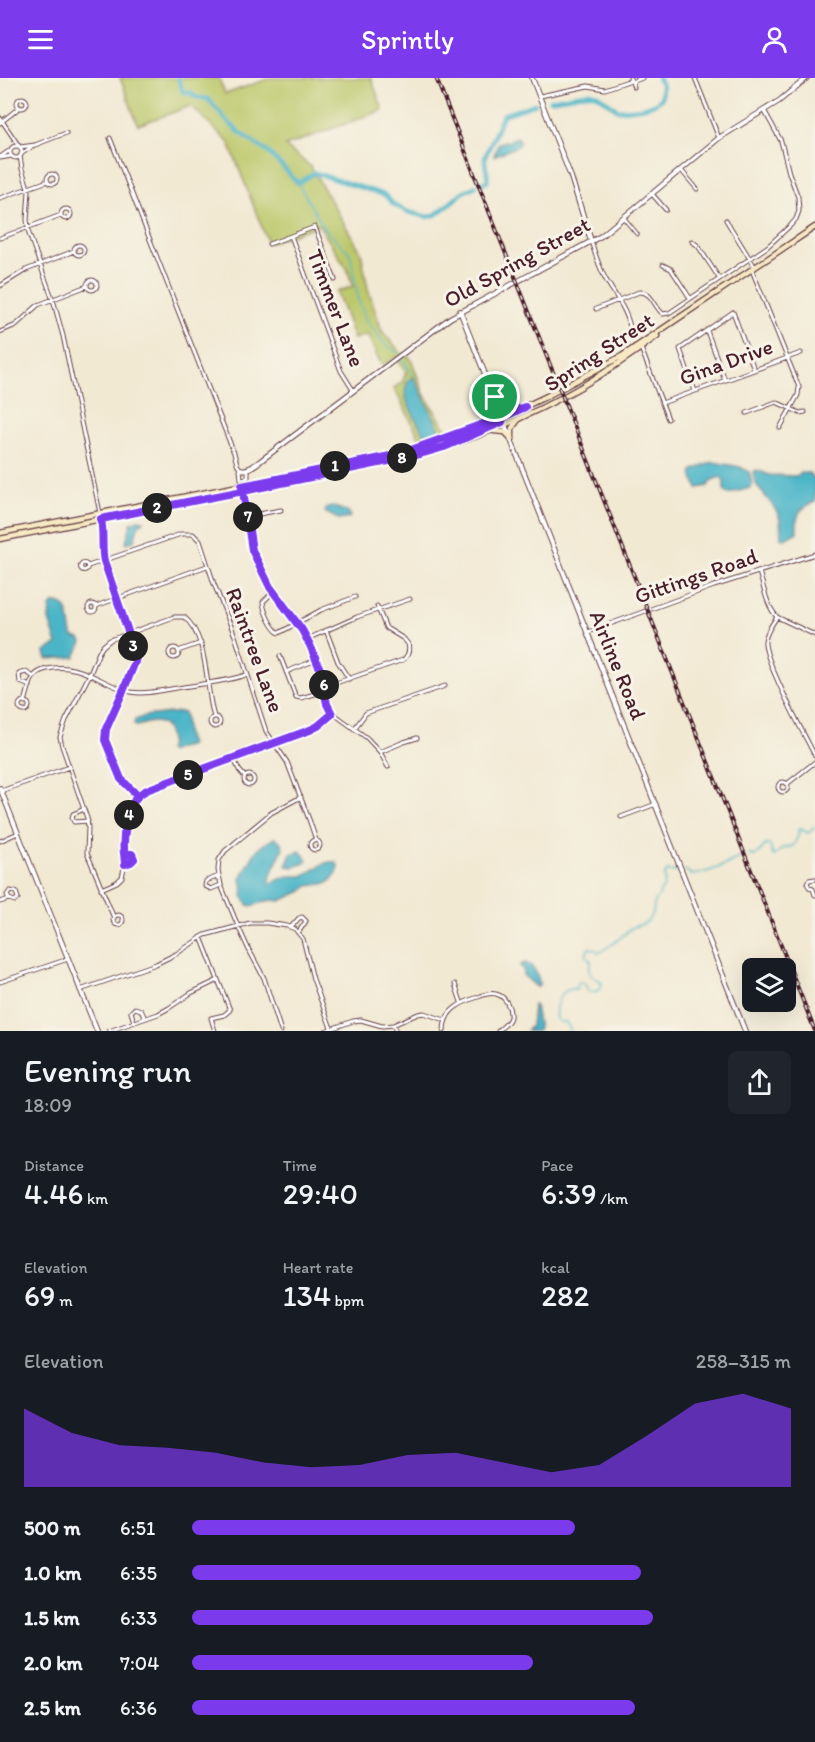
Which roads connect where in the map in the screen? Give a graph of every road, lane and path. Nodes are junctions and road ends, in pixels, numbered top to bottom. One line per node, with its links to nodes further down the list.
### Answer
1 (532, 78): 7 (street)
2 (642, 78): 5 (street)
3 (695, 78): 14 (street)
4 (807, 78): 9 (street, Old Spring Street)
5 (631, 80): 6 (street); 7 (street)
6 (634, 87)
7 (539, 96): 37 (street)
8 (20, 107): 10 (street)
9 (764, 110): 14 (street, Old Spring Street); 41 (street)
10 (1, 121): 12 (street)
11 (66, 133): 15 (street)
12 (9, 134): 16 (street); 17 (street)
13 (110, 138): 80 (street)
14 (719, 138): 22 (street, Old Spring Street)
15 (35, 145): 16 (street); 18 (street)
16 (19, 147): 17 (street); 18 (street)
17 (11, 149): 19 (street); 20 (street)
18 (21, 155): 19 (street); 21 (street)
19 (12, 156): 20 (street); 21 (street)
20 (0, 158)
21 (22, 169): 24 (street)
22 (681, 170): 25 (street); 26 (street, Old Spring Street)
23 (48, 181): 24 (street)
24 (28, 187): 27 (street); 33 (street)
25 (697, 189)
26 (652, 194): 28 (street); 30 (street, Old Spring Street)
27 (0, 198)
28 (666, 210)
29 (62, 215): 33 (street)
30 (623, 217): 34 (street); 37 (street, Old Spring Street)
31 (726, 220): 41 (street)
32 (815, 227): 44 (main road, Spring Street)
33 (27, 228): 36 (street); 42 (street)
34 (637, 234)
35 (291, 236): 39 (street); 46 (street); 62 (street, Timmer Lane)
36 (0, 238)
37 (591, 241): 51 (street); 53 (street, Old Spring Street)
38 (692, 241): 45 (street)
39 (269, 244)
40 (74, 251): 42 (street)
41 (749, 258): 44 (street); 45 (street)
42 (40, 264): 47 (street); 50 (street)
43 (663, 265): 49 (street)
44 (754, 268): 57 (main road, Spring Street); 59 (street)
45 (719, 278): 49 (street)
46 (334, 280)
47 (0, 286)
48 (87, 286): 50 (street)
49 (690, 298): 51 (street)
50 (52, 299): 55 (street); 84 (street)
51 (618, 300): 52 (street); 56 (street)
52 (596, 309)
53 (460, 311): 62 (street, Old Spring Street); 65 (street, Airline Road)
54 (706, 331): 60 (street); 61 (street); 63 (street)
55 (0, 332)
56 (631, 335)
57 (640, 347): 64 (main road, Spring Street); 66 (street); 72 (main road, Spring Street)
58 (801, 353): 59 (street, Gina Drive)
59 (787, 357): 60 (street, Gina Drive); 68 (street)
60 (754, 369): 61 (street, Gina Drive)
61 (725, 380): 63 (street, Gina Drive)
62 (353, 390): 81 (street, Old Spring Street)
63 (695, 391): 66 (street, Gina Drive)
64 (547, 396): 67 (main road, Spring Street); 75 (main road)
65 (495, 397): 67 (main road); 71 (street, Airline Road); 74 (main road)
66 (662, 403): 73 (street)
67 (525, 407): 71 (main road, Spring Street)
68 (791, 408): 69 (street); 70 (street); 76 (street)
69 (805, 412)
70 (747, 413)
71 (503, 417): 74 (main road, Spring Street); 75 (street, Airline Road); 79 (main road)
72 (522, 417): 75 (main road, Spring Street); 78 (main road)
73 (668, 419)
74 (486, 423): 82 (main road, Spring Street)
75 (506, 424): 77 (main road, Spring Street); 78 (street, Airline Road)
76 (780, 428)
77 (482, 434): 78 (main road); 79 (main road, Spring Street)
78 (512, 439): 106 (street, Airline Road)
79 (444, 447): 82 (main road, Spring Street)
80 (240, 469): 81 (street); 81 (street)
81 (249, 469)
82 (243, 488): 84 (main road, Spring Street); 85 (street); 86 (main road, Spring Street)
83 (282, 510): 85 (street)
84 (100, 513): 86 (street); 87 (main road, Spring Street)
85 (248, 516): 97 (street)
86 (101, 519): 88 (main road, Spring Street); 93 (street)
87 (61, 521): 88 (main road); 90 (main road, Spring Street)
88 (62, 527): 90 (main road, Spring Street)
89 (0, 533): 90 (main road, Spring Street)
90 (9, 534): 91 (main road, Spring Street)
91 (0, 539)
92 (815, 554): 96 (street, Gittings Road)
93 (104, 561): 94 (street); 95 (street, Raintree Lane); 99 (street)
94 (88, 566)
95 (208, 566): 99 (street); 116 (street, Raintree Lane)
96 (759, 572): 103 (street); 106 (street, Gittings Road)
97 (273, 592): 104 (street); 104 (street)
98 (355, 597): 104 (street)
99 (116, 599): 101 (street); 107 (street)
100 (410, 599): 102 (street)
101 (96, 606)
102 (377, 608): 105 (street); 118 (street)
103 (777, 617): 108 (street); 131 (street)
104 (296, 622): 109 (street)
105 (326, 630): 109 (street); 118 (street)
106 (588, 632): 141 (street, Airline Road)
107 (129, 633): 110 (street); 115 (street); 122 (street)
108 (815, 635)
109 (307, 639): 113 (street)
110 (201, 643): 111 (street); 119 (street)
111 (178, 651)
112 (280, 656): 114 (street)
113 (316, 660): 114 (street); 123 (street)
114 (286, 672): 123 (street)
115 (90, 674): 117 (street); 122 (street); 134 (street)
116 (247, 675): 119 (street); 129 (street, Raintree Lane)
117 (34, 677): 120 (street); 120 (street)
118 (349, 679): 123 (street)
119 (207, 684): 122 (street); 126 (street)
120 (30, 686): 124 (street)
121 (445, 686): 127 (street)
122 (124, 689): 139 (street)
123 (324, 689): 125 (street)
124 (25, 702)
125 (332, 714): 127 (street); 129 (street)
126 (214, 717)
127 (354, 729): 130 (street)
128 (417, 738): 130 (street)
129 (273, 744): 132 (street); 140 (street, Raintree Lane)
130 (380, 752): 135 (street)
131 (815, 756)
132 (234, 759): 136 (street); 139 (street)
133 (815, 762): 137 (street)
134 (69, 767): 138 (street); 142 (street)
135 (388, 767)
136 (245, 777)
137 (787, 783)
138 (1, 790): 145 (street)
139 (137, 795): 148 (street)
140 (301, 797): 146 (street, Raintree Lane); 150 (street)
141 (656, 804): 143 (street); 182 (street, Airline Road)
142 (84, 809): 144 (street); 144 (street)
143 (621, 817)
144 (88, 821): 153 (street)
145 (18, 833): 147 (street); 163 (street)
146 (316, 840)
147 (0, 841)
148 (124, 854): 149 (street); 149 (street)
149 (125, 864): 153 (street)
150 (219, 876): 152 (street); 152 (street)
151 (815, 879): 154 (street)
152 (221, 885): 159 (street)
153 (101, 889): 158 (street)
154 (814, 889): 155 (street)
155 (815, 895)
156 (9, 899): 157 (street)
157 (0, 902)
158 (114, 918)
159 (238, 926): 160 (street); 162 (street); 177 (street)
160 (291, 927): 161 (street); 161 (street)
161 (298, 933): 173 (street)
162 (201, 936): 164 (street); 167 (street)
163 (68, 959): 165 (street); 167 (street)
164 (218, 980): 169 (street); 176 (street)
165 (0, 982)
166 (455, 984): 168 (street)
167 (80, 990): 174 (street)
168 (461, 1002): 170 (street); 181 (street)
169 (145, 1018): 171 (street); 171 (street)
170 (445, 1020): 172 (street); 180 (street)
171 (134, 1022): 175 (street)
172 (393, 1025): 173 (street); 179 (street)
173 (331, 1028): 178 (street)
174 (97, 1031)
175 (109, 1031)
176 (215, 1031)
177 (281, 1031)
178 (325, 1031)
179 (396, 1031)
180 (444, 1031)
181 (498, 1031)
182 (745, 1031)

